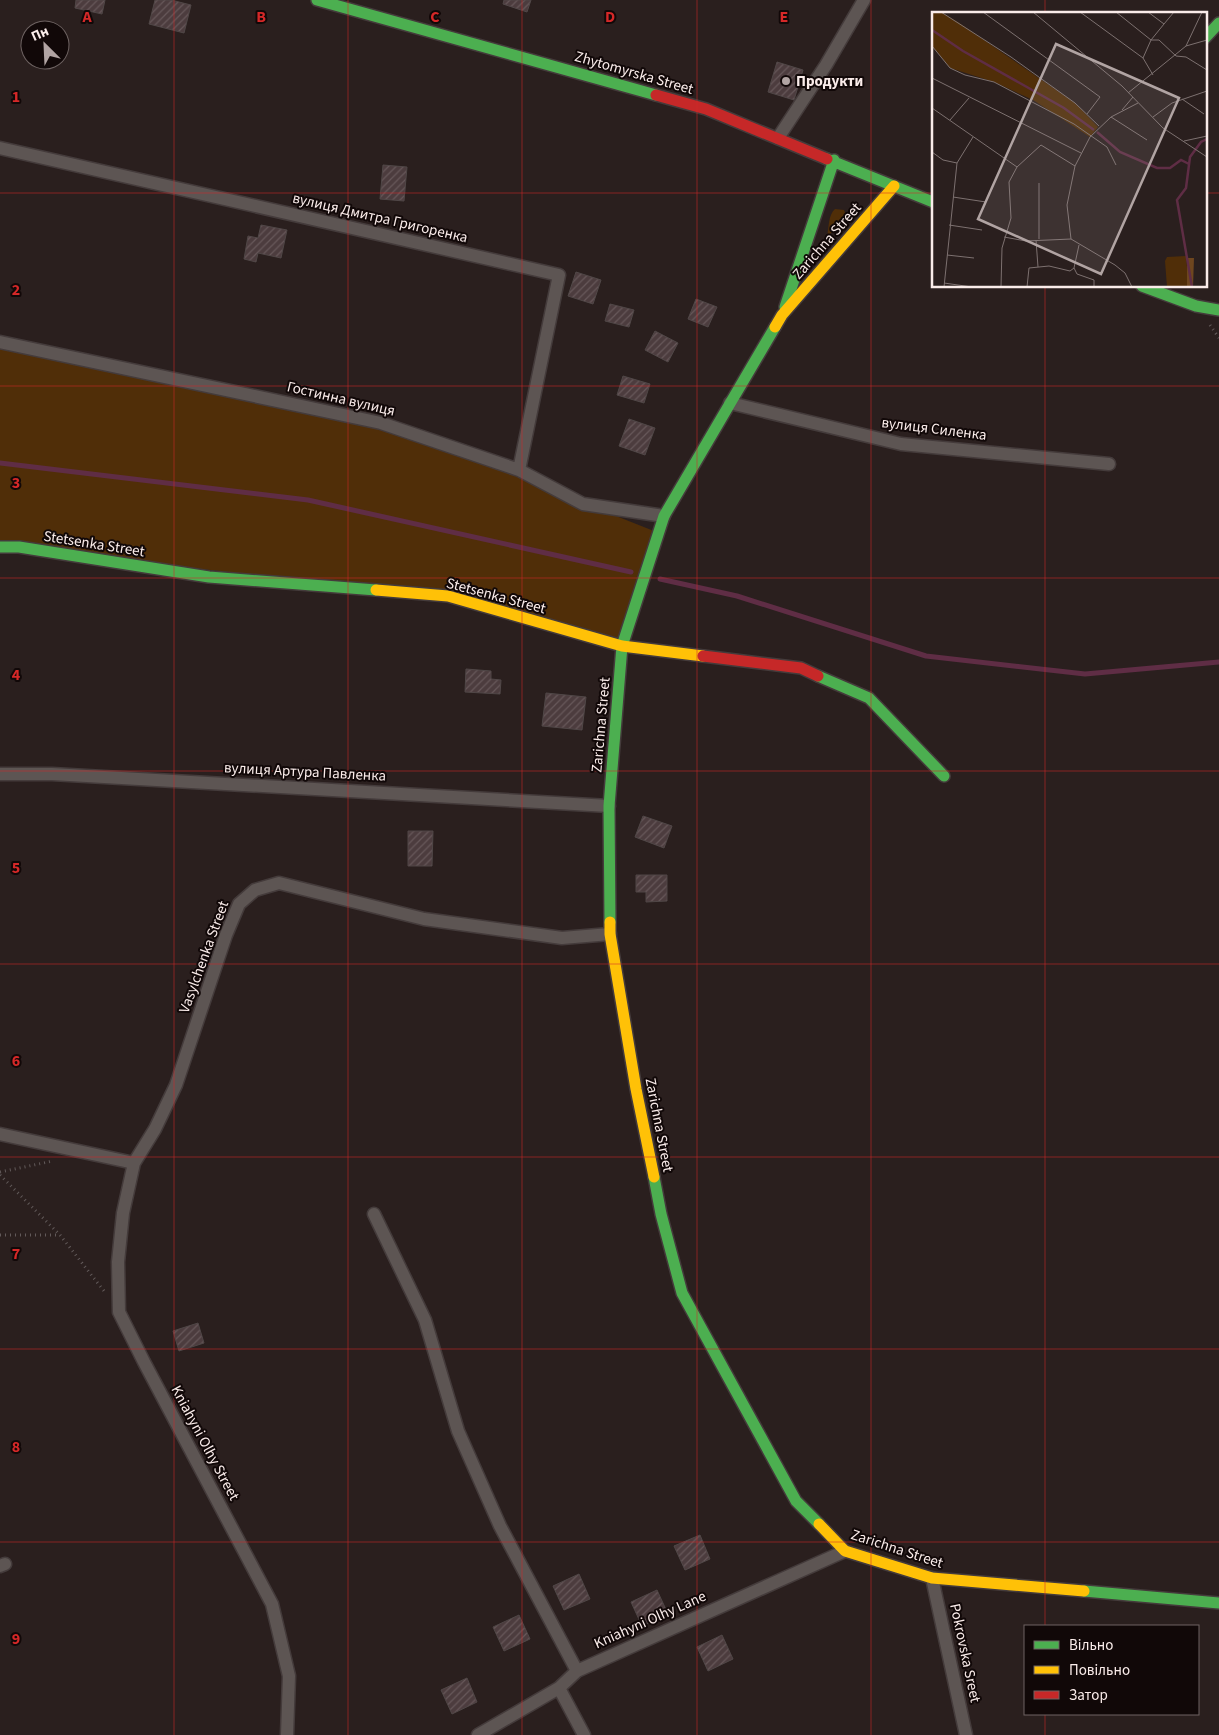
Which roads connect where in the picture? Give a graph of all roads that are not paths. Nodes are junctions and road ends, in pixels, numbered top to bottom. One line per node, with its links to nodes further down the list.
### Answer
1 (317, 0): 5 (street, Zhytomyrska Street)
2 (864, 0): 5 (street)
3 (1219, 23): 4 (street)
4 (1206, 37)
5 (778, 138): 7 (street, Zhytomyrska Street)
6 (0, 148): 16 (street, вулиця Дмитра Григоренка)
7 (834, 160): 8 (street, Zhytomyrska Street); 12 (street, Zarichna Street)
8 (894, 186): 9 (street, Zhytomyrska Street); 12 (street, Zarichna Street)
9 (932, 202)
10 (1147, 288): 11 (street)
11 (1219, 310)
12 (782, 315): 14 (street, Zarichna Street)
13 (0, 342): 16 (street, Гостинна вулиця)
14 (730, 403): 15 (street, вулиця Силенка); 17 (street, Zarichna Street)
15 (1109, 464)
16 (519, 470): 17 (street, Гостинна вулиця)
17 (664, 516): 19 (street, Zarichna Street)
18 (0, 547): 19 (street, Stetsenka Street)
19 (622, 646): 21 (street, Stetsenka Street); 22 (street, Zarichna Street)
20 (0, 774): 22 (street, вулиця Артура Павленка)
21 (944, 776)
22 (609, 806): 23 (street, Zarichna Street)
23 (610, 934): 25 (street, Vasylchenka Street); 27 (street, Zarichna Street)
24 (0, 1134): 25 (street)
25 (134, 1163): 32 (street, Kniahyni Olhy Street)
26 (374, 1214): 30 (street)
27 (845, 1551): 28 (street, Zarichna Street); 30 (street, Kniahyni Olhy Lane)
28 (932, 1578): 29 (street, Zarichna Street); 35 (street, Pokrovska Sreet)
29 (1219, 1603)
30 (578, 1671): 31 (street, Kniahyni Olhy Lane)
31 (559, 1688): 33 (street, Kniahyni Olhy Lane); 34 (street)
32 (287, 1735)
33 (478, 1735)
34 (584, 1735)
35 (966, 1735)

